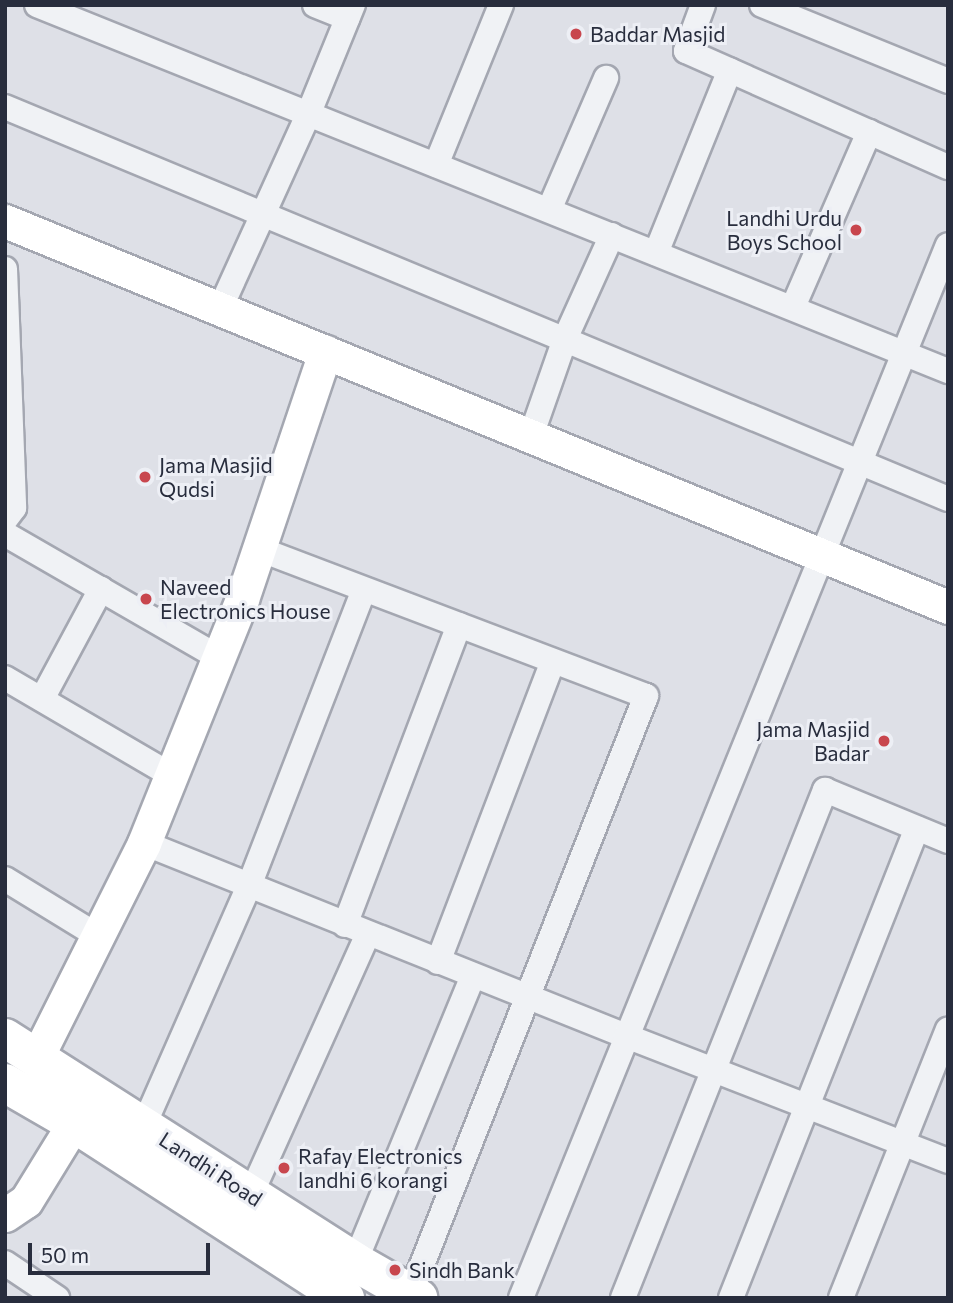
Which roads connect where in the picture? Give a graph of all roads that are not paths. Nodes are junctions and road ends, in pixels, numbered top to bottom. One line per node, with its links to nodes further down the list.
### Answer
1 (37, 5): 11 (street)
2 (315, 5): 6 (street)
3 (501, 5): 13 (street)
4 (703, 5): 7 (street)
5 (762, 5): 9 (street)
6 (350, 12): 11 (street)
7 (730, 70): 12 (street); 20 (street)
8 (606, 78): 15 (street)
9 (948, 81)
10 (5, 107): 16 (street)
11 (308, 115): 13 (street); 16 (street)
12 (869, 132): 14 (street); 23 (street)
13 (436, 165): 15 (street)
14 (948, 167)
15 (549, 210): 18 (street)
16 (265, 213): 24 (street); 25 (street)
17 (5, 221): 24 (street)
18 (612, 235): 20 (street); 25 (street)
19 (948, 245): 22 (street)
20 (656, 253): 23 (street)
21 (5, 269): 32 (street)
22 (942, 277): 27 (street)
23 (793, 307): 27 (street)
24 (220, 309): 26 (street)
25 (565, 339): 29 (street); 30 (street)
26 (325, 352): 29 (street); 34 (street)
27 (904, 352): 28 (street); 30 (street)
28 (948, 371)
29 (531, 436): 35 (street)
30 (860, 463): 31 (street); 35 (street)
31 (948, 499)
32 (5, 520)
33 (5, 534): 36 (street)
34 (259, 549): 37 (street); 40 (street)
35 (821, 555): 38 (street); 56 (street)
36 (101, 589): 40 (street); 43 (street)
37 (364, 589): 39 (street); 49 (street)
38 (948, 607)
39 (459, 625): 41 (street); 50 (street)
40 (218, 657): 44 (street)
41 (553, 661): 52 (street); 54 (street)
42 (7, 681): 43 (street)
43 (42, 699): 44 (street)
44 (171, 775): 47 (street)
45 (917, 828): 46 (street); 58 (street); 60 (street)
46 (948, 841)
47 (144, 843): 49 (street); 51 (street)
48 (5, 879): 51 (street)
49 (249, 886): 50 (street); 62 (street)
50 (357, 929): 52 (street); 65 (street)
51 (97, 936): 57 (street)
52 (438, 962): 53 (street)
53 (473, 976): 54 (street); 68 (street)
54 (527, 997): 56 (street); 70 (street)
55 (948, 1029): 63 (street)
56 (626, 1036): 58 (street); 73 (street)
57 (21, 1047): 62 (main road, Landhi Road)
58 (714, 1070): 60 (street); 74 (street)
59 (5, 1083): 61 (main road, Landhi Road)
60 (807, 1106): 63 (street); 75 (street)
61 (74, 1123): 66 (street); 72 (main road, Landhi Road)
62 (144, 1125): 65 (main road, Landhi Road)
63 (902, 1143): 64 (street); 76 (street)
64 (948, 1161)
65 (251, 1194): 68 (main road, Landhi Road)
66 (5, 1215)
67 (5, 1262): 69 (street)
68 (355, 1262): 70 (main road, Landhi Road)
69 (30, 1290): 71 (street)
70 (415, 1295)
71 (57, 1298)
72 (345, 1298)
73 (521, 1298)
74 (623, 1298)
75 (731, 1298)
76 (841, 1298)

